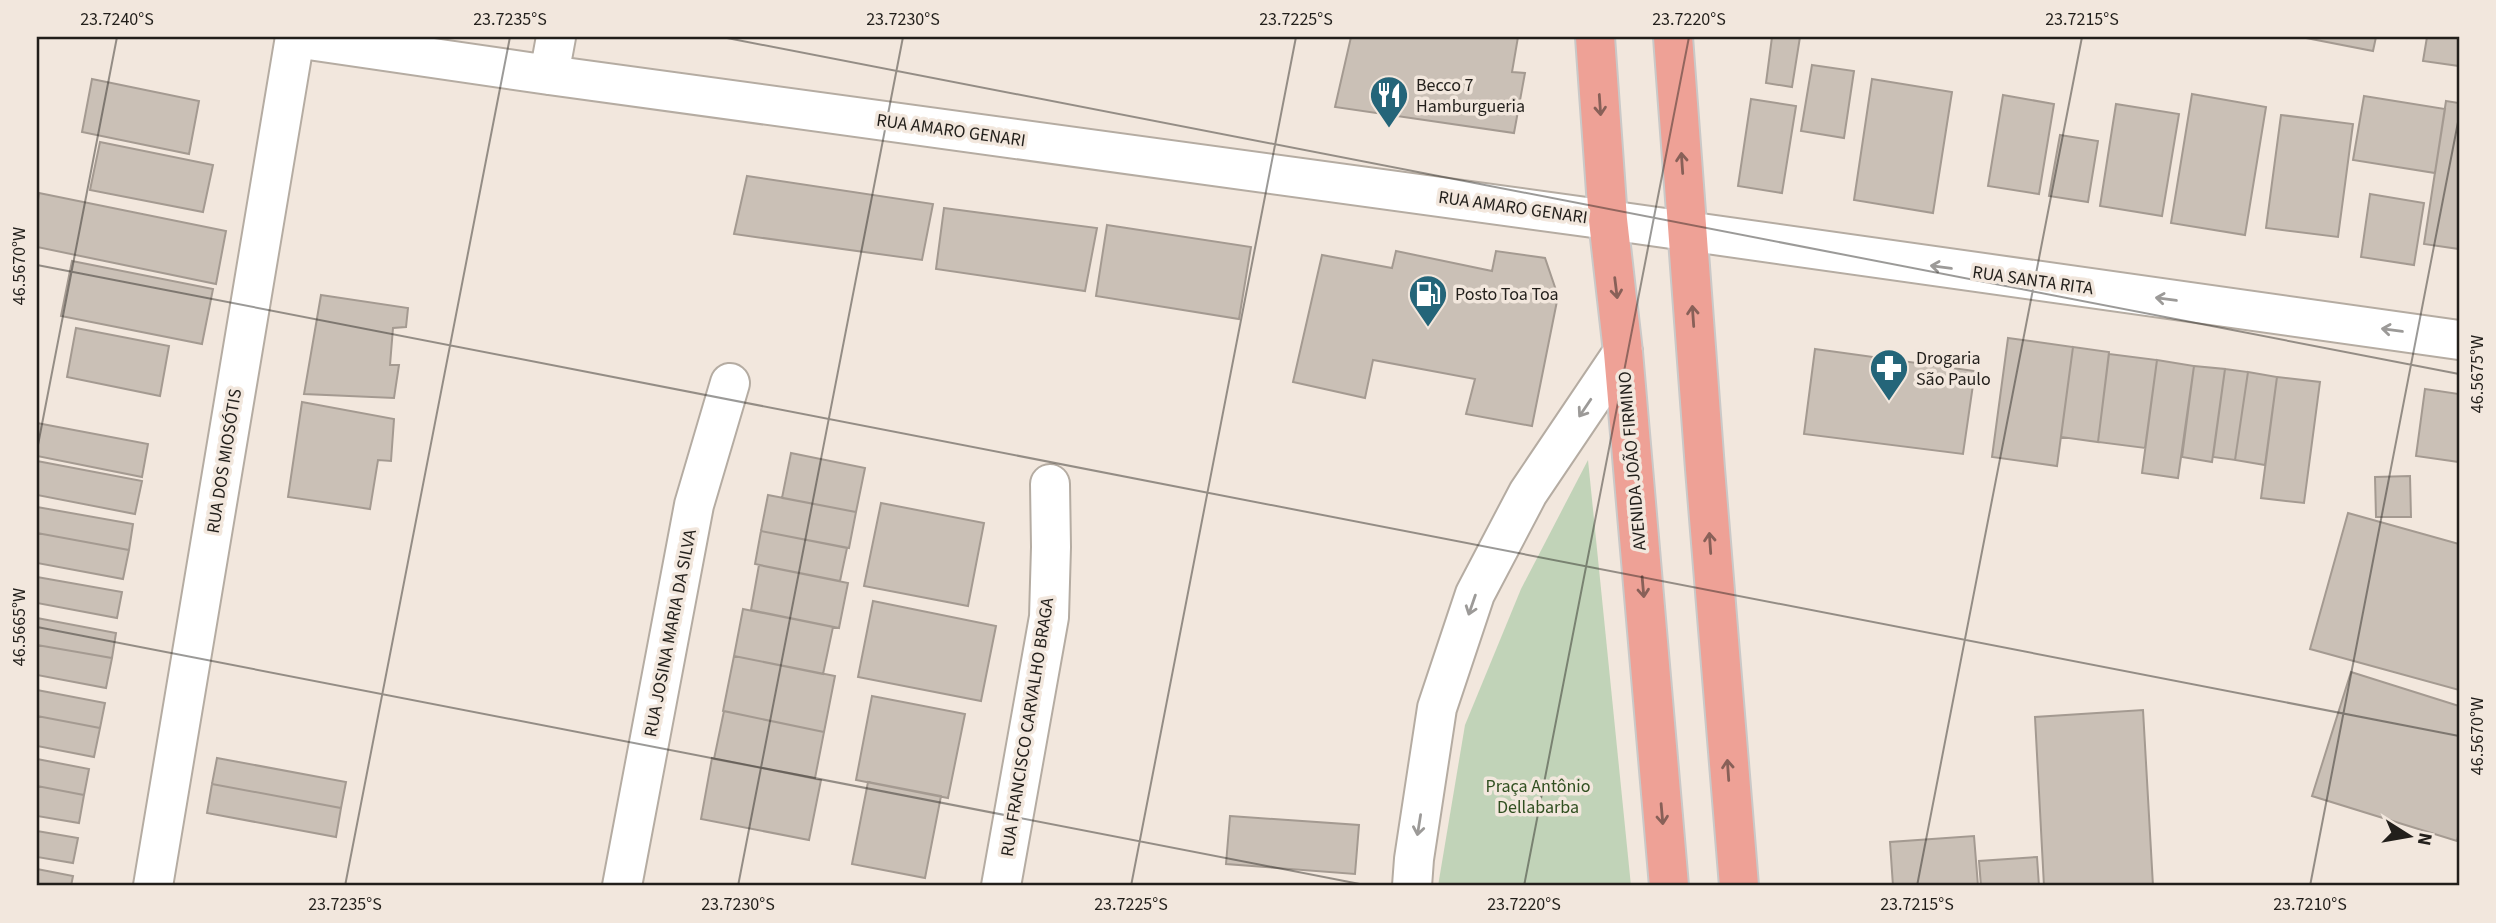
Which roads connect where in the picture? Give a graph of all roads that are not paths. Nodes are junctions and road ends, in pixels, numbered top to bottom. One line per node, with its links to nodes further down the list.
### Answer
1 (295, 37): 5 (street, RUA AMARO GENARI); 12 (street, RUA DOS MIOSÓTIS)
2 (556, 37): 5 (street)
3 (1595, 37): 6 (main road, AVENIDA JOÃO FIRMINO, one-way to 6)
4 (1673, 37): 7 (main road, one-way to 4)
5 (549, 75): 6 (street, RUA AMARO GENARI)
6 (1608, 220): 7 (street, RUA SANTA RITA); 9 (main road, AVENIDA JOÃO FIRMINO, one-way to 9)
7 (1686, 231): 8 (street, RUA SANTA RITA, one-way to 7); 17 (main road, one-way to 7)
8 (2459, 340)
9 (1623, 352): 15 (street, one-way to 15); 16 (main road, AVENIDA JOÃO FIRMINO, one-way to 16)
10 (730, 383): 13 (street, RUA JOSINA MARIA DA SILVA)
11 (1050, 484): 14 (street, RUA FRANCISCO CARVALHO BRAGA)
12 (153, 886)
13 (622, 886)
14 (1001, 886)
15 (1412, 886)
16 (1668, 886)
17 (1739, 886)

